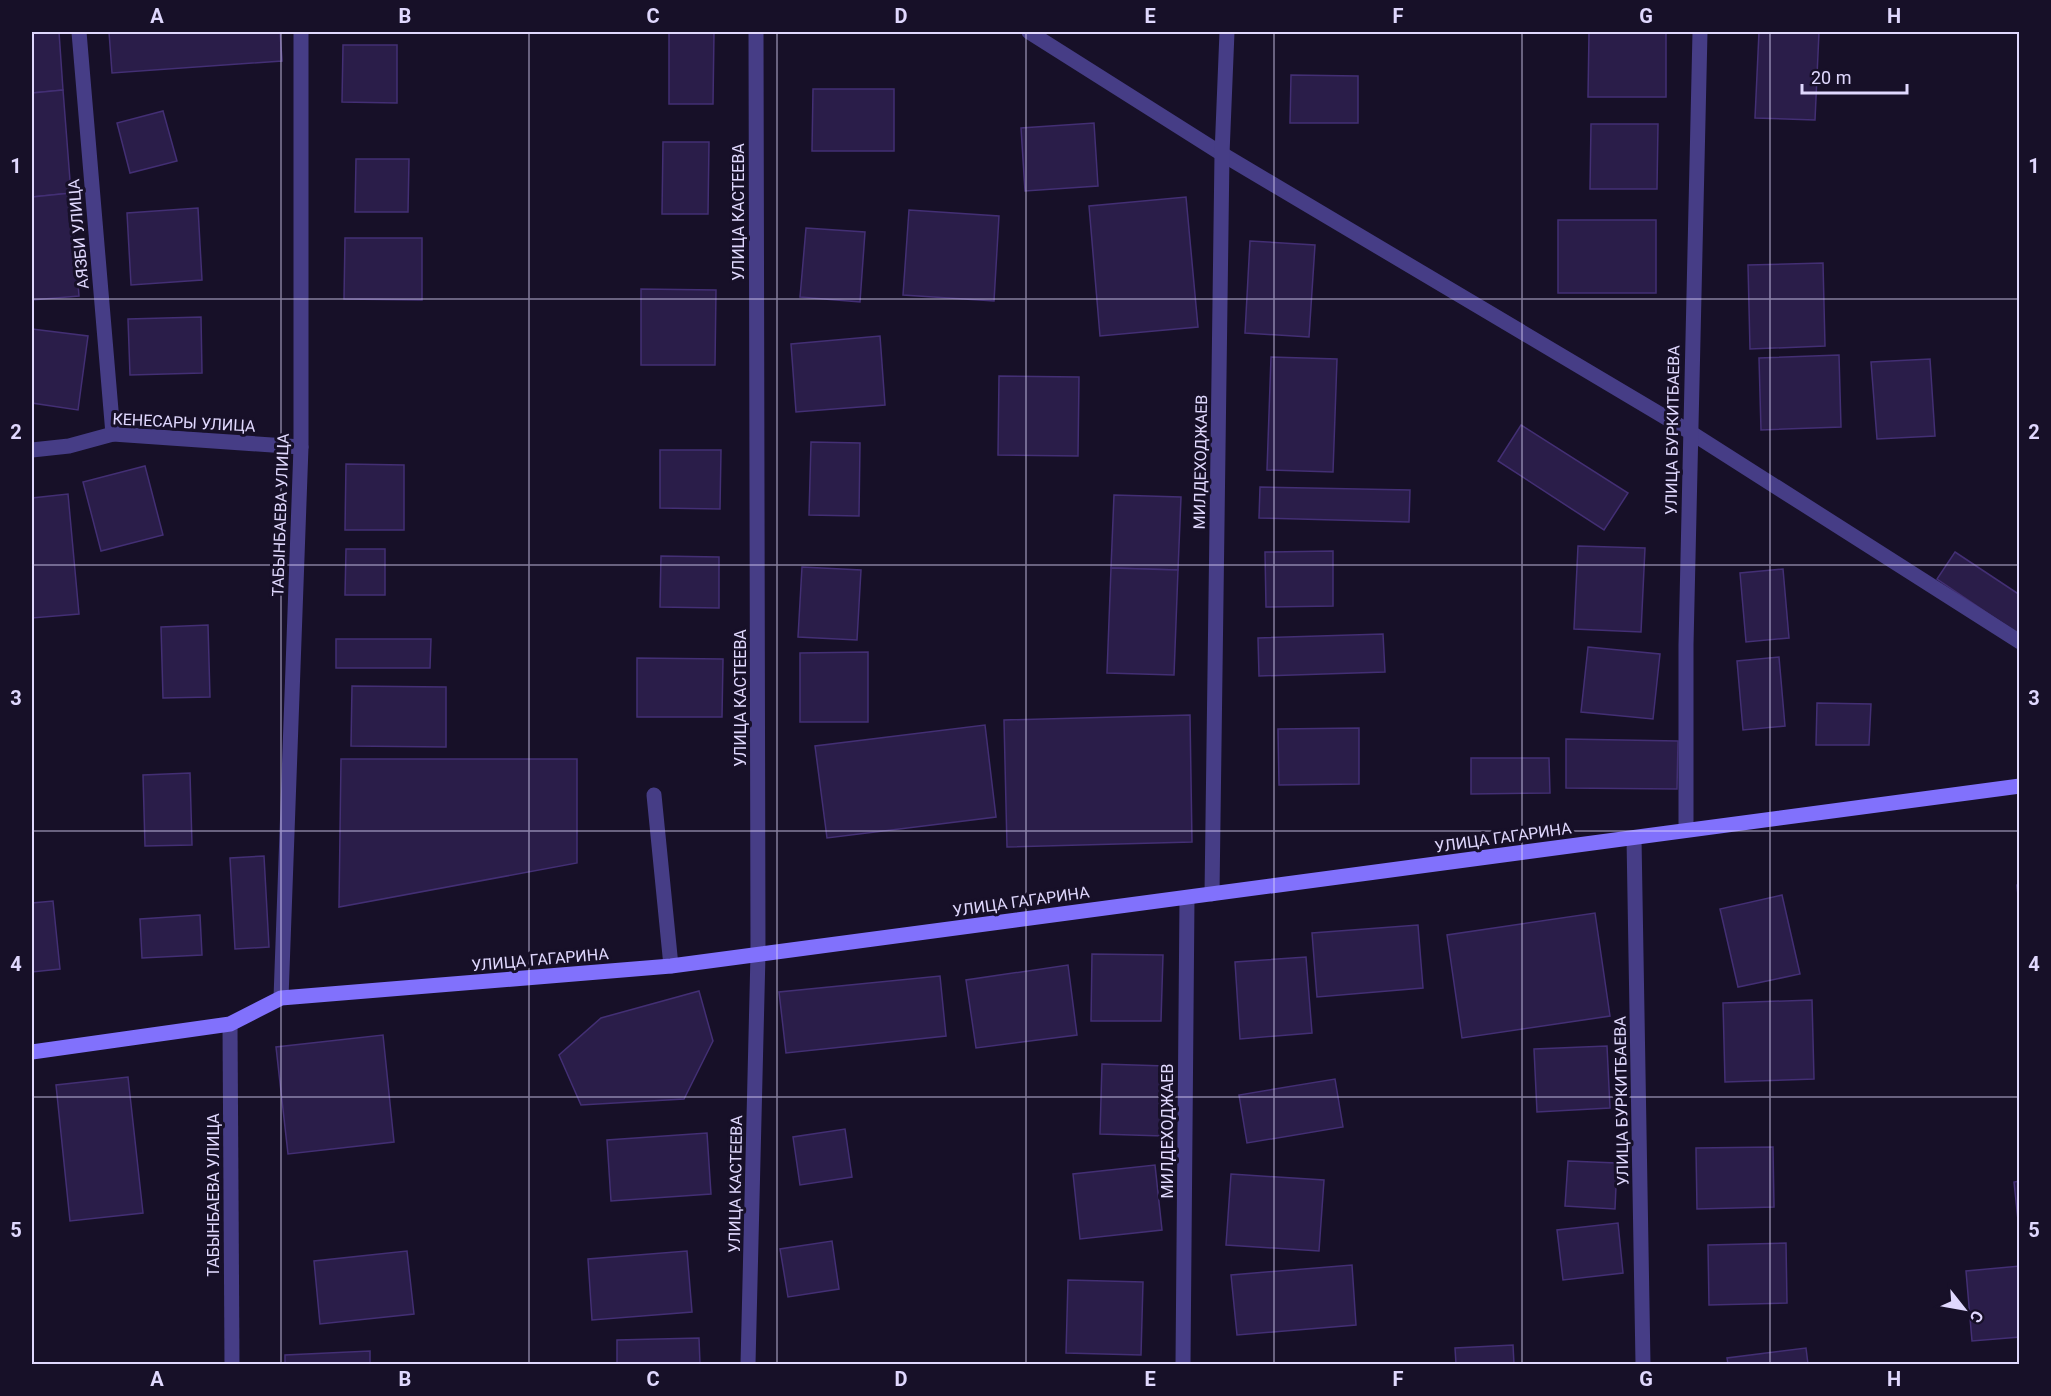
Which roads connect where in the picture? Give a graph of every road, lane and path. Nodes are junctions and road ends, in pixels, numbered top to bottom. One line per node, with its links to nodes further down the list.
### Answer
1 (79, 32): 9 (street, АЯЗБИ УЛИЦА)
2 (301, 32): 10 (street, ТАБЫНБАЕВА УЛИЦА)
3 (756, 32): 19 (street, УЛИЦА КАСТЕЕВА)
4 (1029, 32): 7 (street)
5 (1227, 32): 7 (street, МИЛДЕХОДЖАЕВ)
6 (1700, 32): 8 (street, УЛИЦА БУРКИТБАЕВА)
7 (1222, 154): 8 (street); 17 (street, МИЛДЕХОДЖАЕВ)
8 (1690, 432): 12 (street); 15 (street, УЛИЦА БУРКИТБАЕВА)
9 (113, 434): 10 (street, КЕНЕСАРЫ УЛИЦА); 11 (street, КЕНЕСАРЫ УЛИЦА)
10 (301, 447): 21 (street, ТАБЫНБАЕВА УЛИЦА)
11 (32, 450)
12 (2019, 642)
13 (2019, 786): 15 (main road, УЛИЦА ГАГАРИНА)
14 (654, 795): 20 (street)
15 (1686, 829): 16 (main road, УЛИЦА ГАГАРИНА)
16 (1634, 838): 17 (main road, УЛИЦА ГАГАРИНА); 27 (street, УЛИЦА БУРКИТБАЕВА)
17 (1212, 894): 18 (main road, УЛИЦА ГАГАРИНА)
18 (1187, 898): 19 (main road, УЛИЦА ГАГАРИНА); 26 (street, МИЛДЕХОДЖАЕВ)
19 (758, 954): 20 (main road, УЛИЦА ГАГАРИНА); 25 (street, УЛИЦА КАСТЕЕВА)
20 (671, 966): 21 (main road, УЛИЦА ГАГАРИНА)
21 (281, 998): 22 (main road, УЛИЦА ГАГАРИНА)
22 (230, 1024): 23 (main road, УЛИЦА ГАГАРИНА); 24 (street, ТАБЫНБАЕВА УЛИЦА)
23 (32, 1052)
24 (232, 1365)
25 (748, 1365)
26 (1183, 1365)
27 (1643, 1365)

